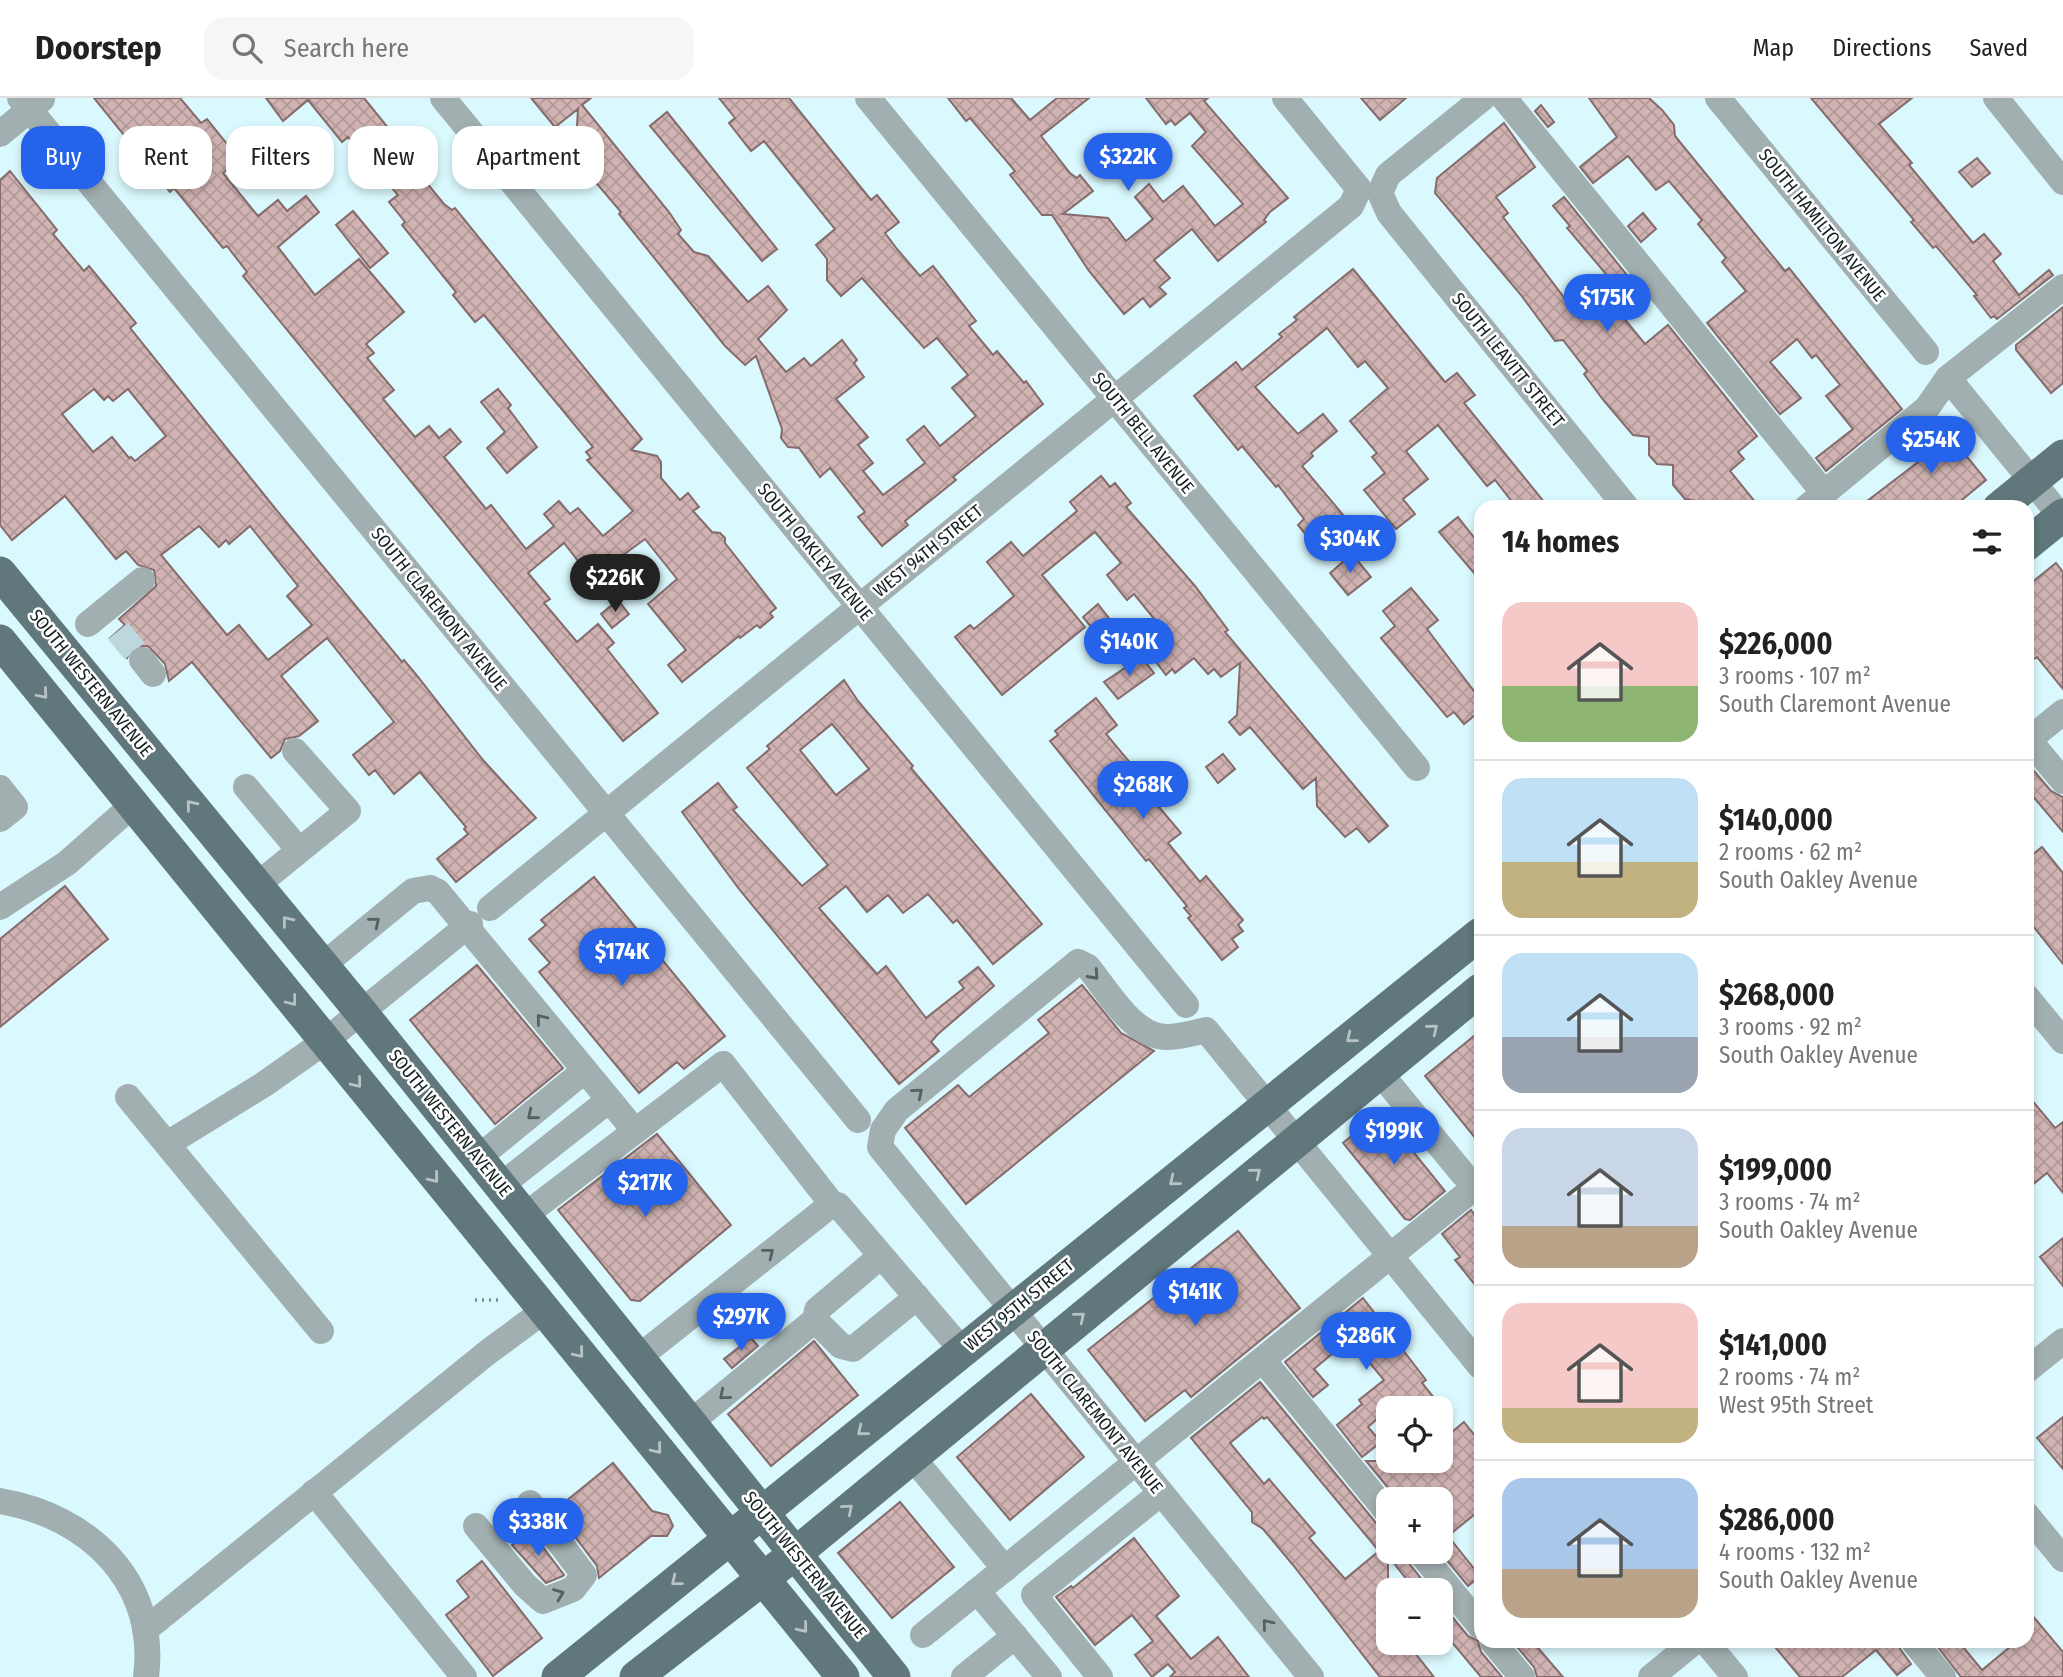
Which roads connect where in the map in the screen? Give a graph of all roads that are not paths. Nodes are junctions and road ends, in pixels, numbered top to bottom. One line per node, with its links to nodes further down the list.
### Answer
1 (443, 98): 25 (street, SOUTH OAKLEY AVENUE)
2 (869, 98): 15 (street, SOUTH BELL AVENUE)
3 (1285, 98): 11 (street, SOUTH LEAVITT STREET)
4 (1483, 98): 11 (street, WEST 94TH STREET)
5 (1504, 98): 19 (street)
6 (1718, 98): 13 (street, SOUTH HAMILTON AVENUE)
7 (1996, 98): 10 (street)
8 (31, 102): 9 (street); 36 (street, SOUTH CLAREMONT AVENUE)
9 (0, 134)
10 (2063, 182)
11 (1370, 200): 15 (street, WEST 94TH STREET); 18 (street, SOUTH LEAVITT STREET)
12 (2063, 288): 14 (street)
13 (1926, 352)
14 (1948, 378): 17 (street); 19 (street)
15 (1115, 399): 25 (street, WEST 94TH STREET); 32 (street, SOUTH BELL AVENUE)
16 (2063, 456): 17 (main road)
17 (2032, 481): 20 (main road); 21 (street)
18 (1621, 500)
19 (1815, 500)
20 (2009, 500)
21 (2062, 517): 22 (main road)
22 (2034, 539)
23 (0, 573): 38 (main road, SOUTH WESTERN AVENUE, one-way to 23)
24 (142, 580): 26 (street)
25 (859, 606): 36 (street, WEST 94TH STREET); 44 (street, SOUTH OAKLEY AVENUE)
26 (103, 623)
27 (0, 641): 35 (main road, one-way to 35)
28 (2063, 712): 29 (street)
29 (2034, 736)
30 (2034, 748): 33 (street)
31 (295, 751): 37 (street)
32 (1417, 768)
33 (2063, 781)
34 (246, 788): 37 (street)
35 (134, 804): 39 (street); 48 (main road, one-way to 48)
36 (606, 813): 40 (street, WEST 94TH STREET); 54 (street, SOUTH CLAREMONT AVENUE)
37 (299, 850): 38 (street)
38 (257, 885): 42 (main road, SOUTH WESTERN AVENUE, one-way to 38)
39 (0, 908)
40 (475, 920): 42 (street, one-way to 40); 46 (street, WEST 94TH STREET); 49 (street, one-way to 40)
41 (1474, 939): 53 (main road, WEST 95TH STREET, one-way to 53)
42 (323, 965): 46 (main road, SOUTH WESTERN AVENUE)
43 (1474, 995): 50 (main road, one-way to 43)
44 (1186, 1005)
45 (2034, 1006): 47 (street)
46 (361, 1012): 48 (street, WEST 94TH STREET); 58 (main road, SOUTH WESTERN AVENUE)
47 (2063, 1041)
48 (324, 1042): 57 (street, WEST 94TH STREET); 66 (main road, one-way to 66)
49 (584, 1071): 52 (street); 58 (street, one-way to 58)
50 (1380, 1073): 56 (main road); 59 (street)
51 (128, 1097): 57 (street)
52 (608, 1100): 55 (street); 60 (street)
53 (1267, 1105): 56 (street); 67 (main road, WEST 95TH STREET, one-way to 67); 67 (street, SOUTH CLAREMONT AVENUE, one-way to 53)
54 (858, 1120)
55 (635, 1131): 61 (street); 62 (street)
56 (1296, 1140): 64 (street); 71 (main road, one-way to 56)
57 (167, 1144): 69 (street)
58 (478, 1158): 60 (main road, SOUTH WESTERN AVENUE)
59 (1472, 1178): 64 (street)
60 (500, 1186): 62 (main road, SOUTH WESTERN AVENUE)
61 (832, 1204): 63 (street); 73 (street, one-way to 61)
62 (524, 1216): 73 (main road, SOUTH WESTERN AVENUE)
63 (881, 1256): 65 (street); 68 (street)
64 (1391, 1256): 74 (street); 75 (street)
65 (917, 1297): 68 (street); 72 (street)
66 (545, 1310): 80 (street); 88 (main road, one-way to 88)
67 (1012, 1311): 71 (street, SOUTH CLAREMONT AVENUE); 72 (main road, WEST 95TH STREET)
68 (815, 1320): 77 (street, one-way to 77)
69 (321, 1331)
70 (2063, 1341): 76 (street)
71 (1043, 1348): 78 (main road); 79 (street, SOUTH CLAREMONT AVENUE)
72 (962, 1350): 85 (main road, WEST 95TH STREET, one-way to 85)
73 (639, 1357): 77 (main road, SOUTH WESTERN AVENUE)
74 (1474, 1359)
75 (1263, 1360): 79 (street); 82 (street)
76 (2034, 1365)
77 (691, 1422): 85 (main road, SOUTH WESTERN AVENUE)
78 (912, 1457): 89 (main road, one-way to 78); 92 (street)
79 (1136, 1464): 81 (street, SOUTH CLAREMONT AVENUE); 92 (street)
80 (314, 1492): 96 (street); 104 (street)
81 (1161, 1493): 111 (street); 112 (street, SOUTH CLAREMONT AVENUE, one-way to 81)
82 (1376, 1498)
83 (0, 1501): 96 (street)
84 (530, 1503): 87 (street, one-way to 84)
85 (762, 1511): 88 (main road, WEST 95TH STREET); 89 (main road, SOUTH WESTERN AVENUE)
86 (2034, 1524): 90 (street)
87 (476, 1526)
88 (729, 1537): 93 (main road); 105 (main road, WEST 95TH STREET, one-way to 105)
89 (796, 1553): 93 (main road); 108 (main road, SOUTH WESTERN AVENUE)
90 (2063, 1559)
91 (1430, 1564): 95 (street)
92 (1005, 1569): 94 (street)
93 (763, 1580): 106 (main road); 107 (main road, one-way to 107)
94 (977, 1591): 97 (street); 98 (street)
95 (1474, 1619)
96 (145, 1630): 103 (street)
97 (923, 1635)
98 (1015, 1636): 109 (street); 110 (street)
99 (1498, 1648): 113 (street)
100 (1687, 1648): 114 (street)
101 (1711, 1648): 115 (street)
102 (1919, 1648): 116 (street)
103 (146, 1677)
104 (464, 1677)
105 (558, 1677)
106 (636, 1677)
107 (843, 1677)
108 (894, 1677)
109 (964, 1677)
110 (1048, 1677)
111 (1101, 1677)
112 (1311, 1677)
113 (1522, 1677)
114 (1651, 1677)
115 (1735, 1677)
116 (1943, 1677)

